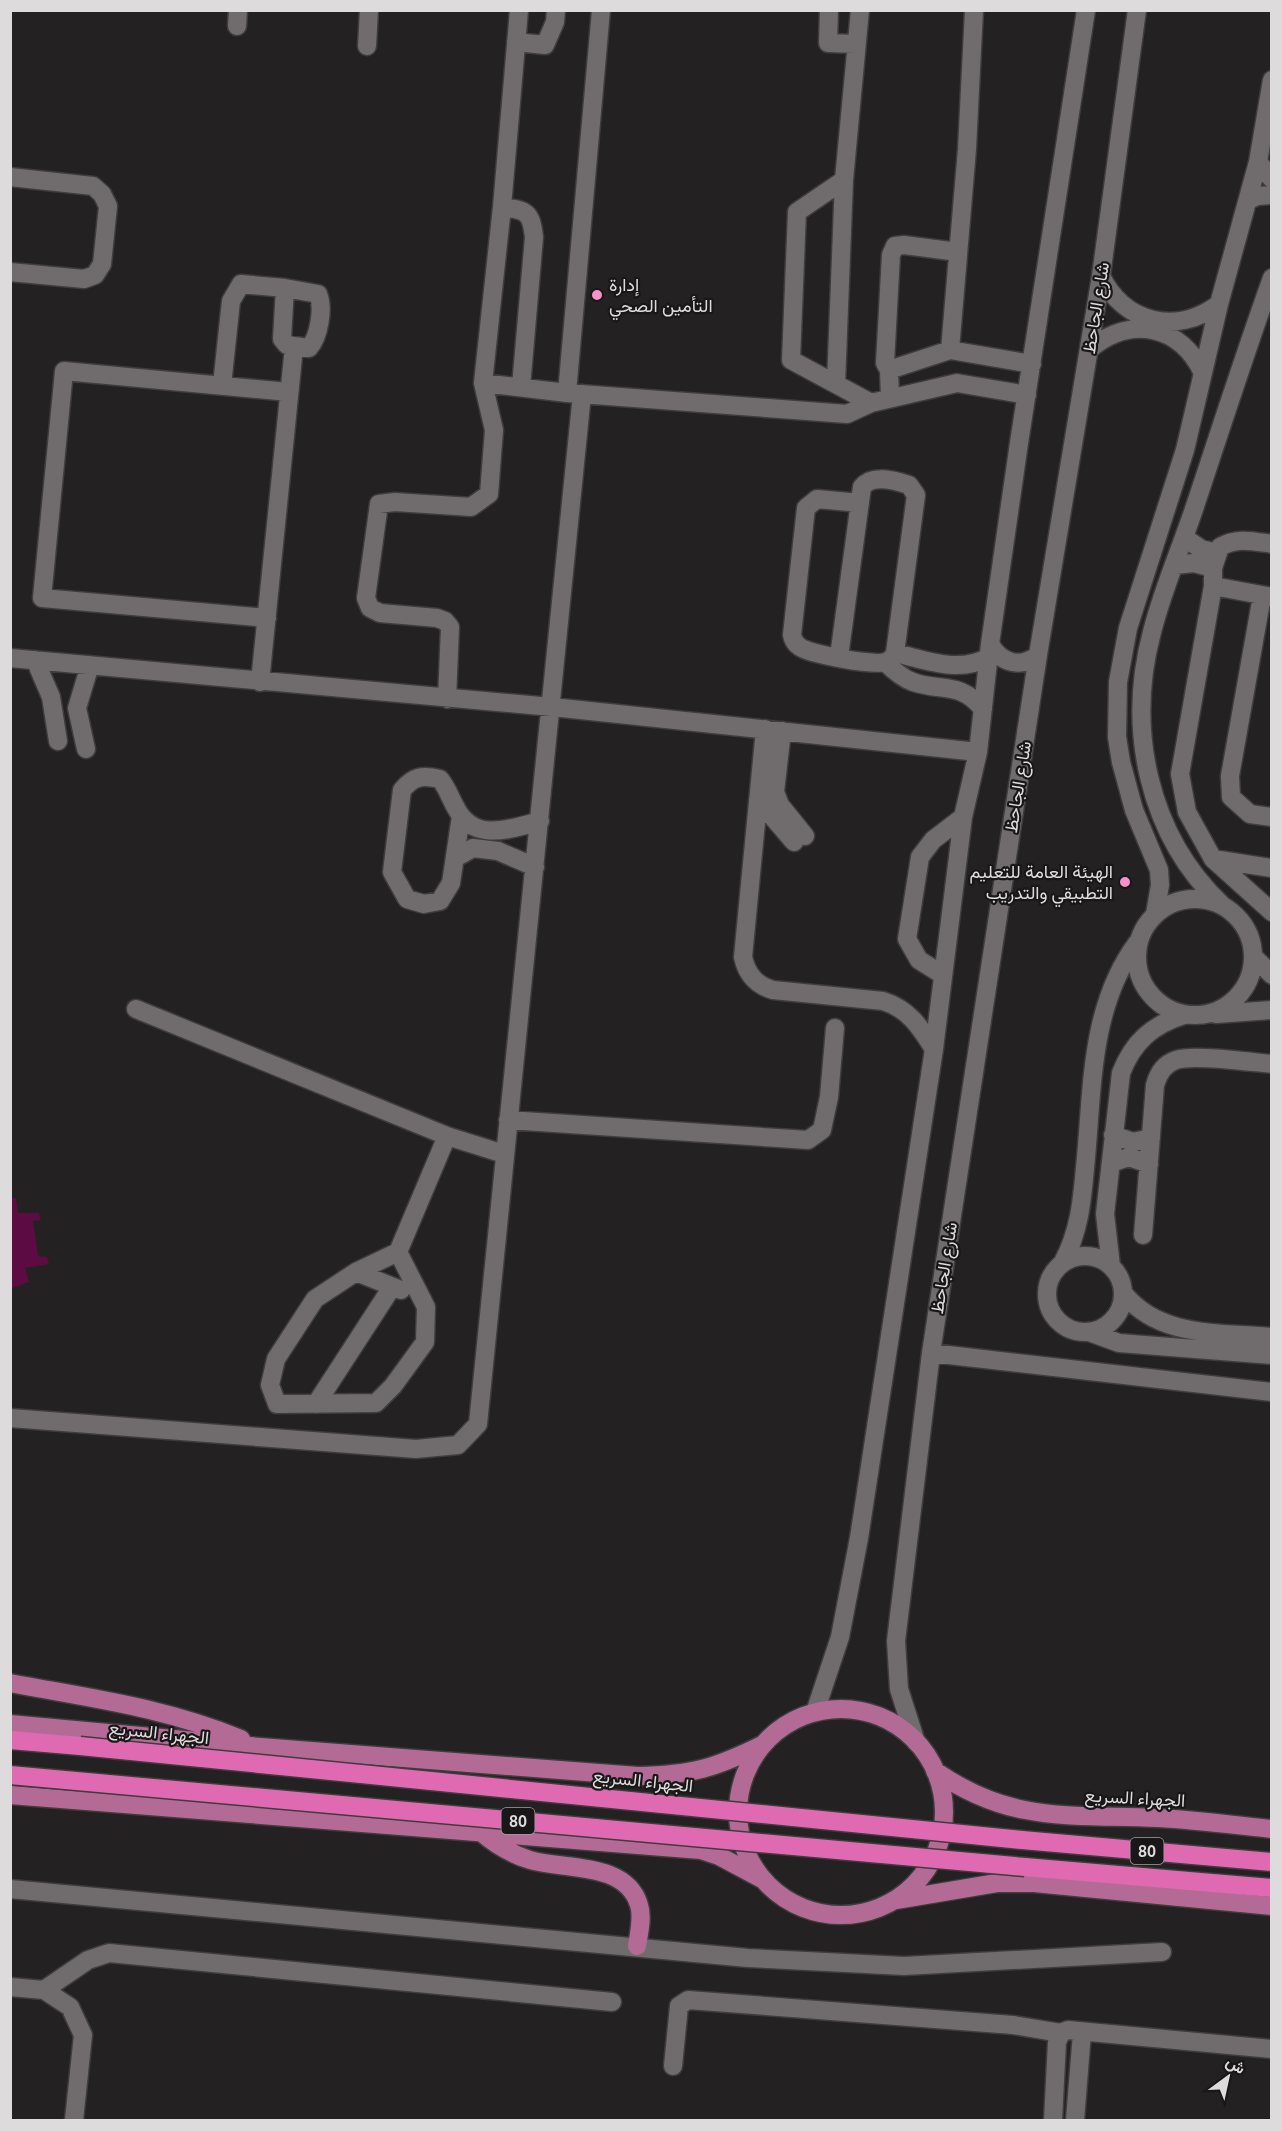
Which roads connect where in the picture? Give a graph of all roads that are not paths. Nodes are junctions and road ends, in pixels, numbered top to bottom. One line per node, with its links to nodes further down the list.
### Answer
1 (369, 10): 12 (street)
2 (519, 10): 10 (street)
3 (556, 10): 10 (street)
4 (601, 10): 38 (street)
5 (829, 10): 11 (street)
6 (860, 10): 11 (street)
7 (974, 10): 21 (street)
8 (1086, 10): 30 (street)
9 (1137, 10): 23 (street, شارع الجاحظ)
10 (516, 42): 20 (street)
11 (856, 44): 17 (street)
12 (367, 46)
13 (1272, 80): 14 (street)
14 (1258, 162): 16 (street); 19 (street)
15 (10, 177): 22 (street)
16 (1272, 179)
17 (844, 180): 34 (street); 34 (street)
18 (1272, 195): 19 (street)
19 (1248, 200): 26 (street)
20 (502, 207): 33 (street); 36 (street)
21 (958, 252): 29 (street); 31 (street)
22 (10, 272)
23 (1101, 276): 26 (street); 28 (street, شارع الجاحظ)
24 (1272, 278): 43 (street)
25 (285, 288): 27 (street); 27 (street); 35 (street)
26 (1218, 304): 32 (street)
27 (294, 347): 37 (street)
28 (1090, 349): 32 (street); 50 (street, شارع الجاحظ)
29 (950, 350): 30 (street); 31 (street)
30 (1032, 364): 39 (street)
31 (889, 370): 40 (street)
32 (1203, 373): 75 (street)
33 (483, 382): 36 (street); 57 (street)
34 (836, 384): 41 (street)
35 (222, 385): 37 (street); 48 (street)
36 (521, 387): 38 (street)
37 (288, 392): 48 (street)
38 (574, 394): 41 (street); 58 (street)
39 (1027, 395): 40 (street); 49 (street)
40 (890, 399): 41 (street)
41 (871, 403)
42 (860, 502): 51 (street); 51 (street); 52 (street)
43 (1185, 538): 45 (street); 46 (street)
44 (1272, 544): 46 (street)
45 (1175, 565): 46 (street); 73 (street)
46 (1214, 569): 47 (street); 70 (street)
47 (1267, 597): 67 (street)
48 (267, 618): 56 (street)
49 (989, 650): 50 (street); 52 (street); 59 (street)
50 (1038, 655): 104 (street, شارع الجاحظ)
51 (839, 657): 52 (street)
52 (890, 657): 59 (street)
53 (10, 658): 54 (street)
54 (34, 660): 55 (street); 61 (street)
55 (90, 665): 56 (street); 62 (street)
56 (260, 682): 57 (street)
57 (447, 699): 58 (street)
58 (552, 707): 60 (street); 68 (street)
59 (983, 709): 63 (street)
60 (774, 730): 63 (street); 64 (street); 64 (street)
61 (58, 741)
62 (86, 749)
63 (978, 752): 66 (street)
64 (758, 800): 85 (street)
65 (461, 816): 68 (street); 69 (street); 69 (street)
66 (963, 817): 78 (street); 78 (street)
67 (1272, 817)
68 (540, 821): 71 (street)
69 (457, 857): 71 (street)
70 (1214, 859): 72 (street); 74 (street)
71 (535, 867): 87 (street)
72 (1272, 868)
73 (1222, 905): 75 (street); 77 (street)
74 (1272, 912)
75 (1155, 914): 76 (street)
76 (1137, 943): 83 (street); 96 (street)
77 (1253, 956): 79 (street); 82 (street)
78 (943, 975): 85 (street)
79 (1272, 975)
80 (136, 1009): 89 (street)
81 (1272, 1010): 82 (street)
82 (1208, 1014): 83 (street)
83 (1184, 1015): 88 (street)
84 (835, 1028): 87 (street)
85 (934, 1049): 110 (street)
86 (1272, 1064): 90 (street)
87 (508, 1120): 91 (street)
88 (1113, 1135): 90 (street); 92 (street)
89 (447, 1136): 91 (street); 95 (street)
90 (1151, 1138): 93 (street)
91 (504, 1154): 108 (street)
92 (1111, 1163): 93 (street); 97 (street)
93 (1149, 1164): 94 (street)
94 (1143, 1235)
95 (398, 1252): 98 (street); 101 (street)
96 (1063, 1262): 97 (street); 102 (street)
97 (1111, 1266): 100 (street)
98 (356, 1272): 99 (street); 107 (street)
99 (392, 1287): 101 (street); 107 (street)
100 (1124, 1294): 102 (street); 103 (street)
101 (421, 1297): 107 (street)
102 (1089, 1332): 105 (street)
103 (1272, 1336)
104 (931, 1353): 106 (street); 113 (street, شارع الجاحظ)
105 (1272, 1355)
106 (1272, 1392)
107 (316, 1404)
108 (10, 1418)
109 (10, 1683): 115 (main road)
110 (815, 1712): 113 (main road); 114 (main road)
111 (10, 1724): 115 (main road, الجهراء السريع)
112 (10, 1740): 121 (highway, الجهراء السريع / 80, bridge)
113 (916, 1742): 116 (main road)
114 (762, 1744): 115 (main road, الجهراء السريع); 122 (main road)
115 (260, 1747)
116 (935, 1771): 119 (main road, الجهراء السريع); 125 (main road)
117 (10, 1775): 124 (highway, 80, bridge)
118 (10, 1795): 120 (main road)
119 (1272, 1829)
120 (482, 1833): 122 (main road); 127 (main road)
121 (1272, 1862)
122 (764, 1880): 125 (main road)
123 (10, 1888): 127 (street)
124 (1272, 1888)
125 (894, 1900): 126 (main road)
126 (1272, 1906)
127 (637, 1946): 128 (street)
128 (1162, 1952)
129 (10, 1987): 130 (street)
130 (44, 1990): 131 (street); 136 (street)
131 (612, 2002)
132 (1061, 2033): 133 (street); 135 (street); 137 (street)
133 (1082, 2033): 134 (street); 138 (street)
134 (1272, 2049)
135 (673, 2066)
136 (75, 2121)
137 (1053, 2121)
138 (1075, 2121)

